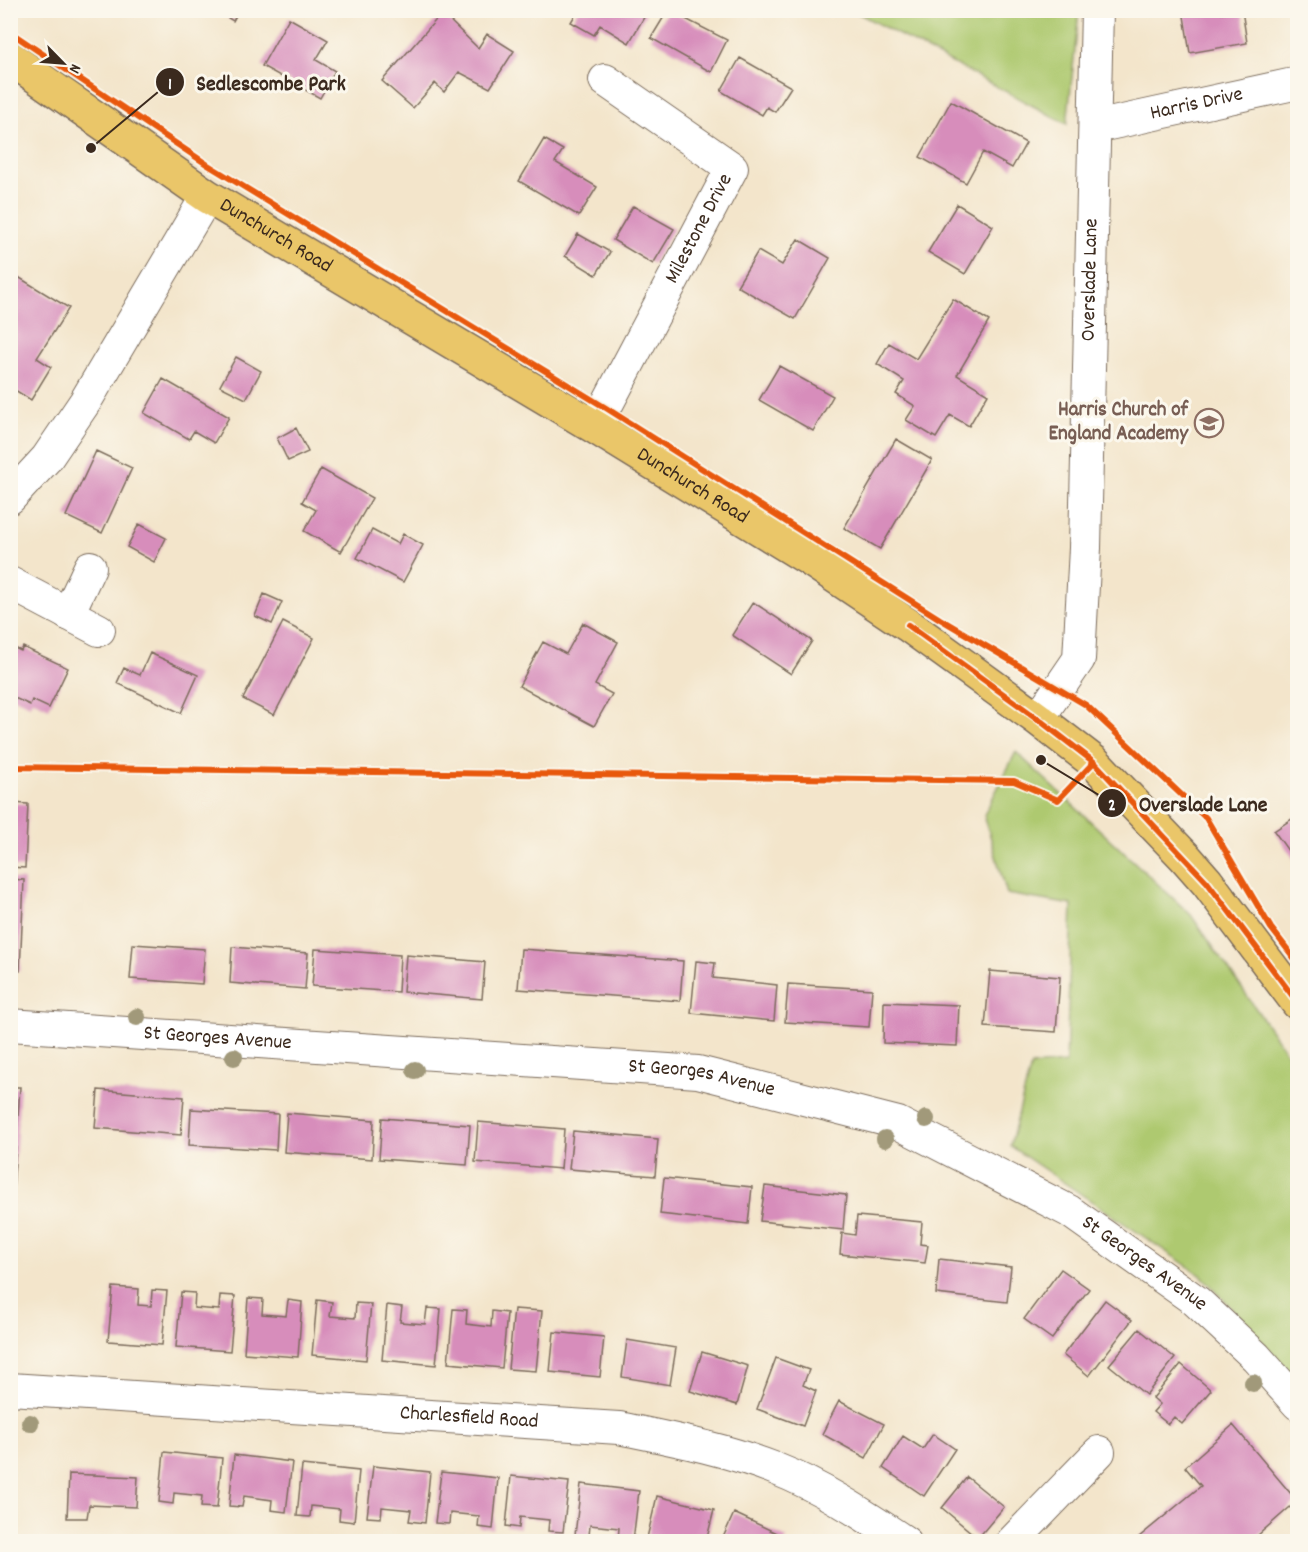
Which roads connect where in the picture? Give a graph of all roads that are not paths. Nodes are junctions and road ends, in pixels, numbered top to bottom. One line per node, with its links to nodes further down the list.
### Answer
1 (1097, 10): 5 (street, Overslade Lane)
2 (10, 58): 6 (highway, Dunchurch Road)
3 (604, 80): 7 (street, Milestone Drive)
4 (1298, 83): 5 (street, Harris Drive)
5 (1095, 127): 13 (street, Overslade Lane)
6 (207, 196): 7 (highway, Dunchurch Road); 8 (street)
7 (595, 427): 13 (highway, Dunchurch Road)
8 (10, 498)
9 (90, 567): 11 (street)
10 (10, 583): 11 (street)
11 (68, 614): 12 (street)
12 (99, 630)
13 (1038, 719): 14 (highway, Dunchurch Road)
14 (1298, 1003)
15 (10, 1025): 17 (street, St Georges Avenue)
16 (10, 1389): 19 (street, Charlesfield Road)
17 (1298, 1404)
18 (1099, 1452): 20 (street)
19 (905, 1542)
20 (1012, 1542)

